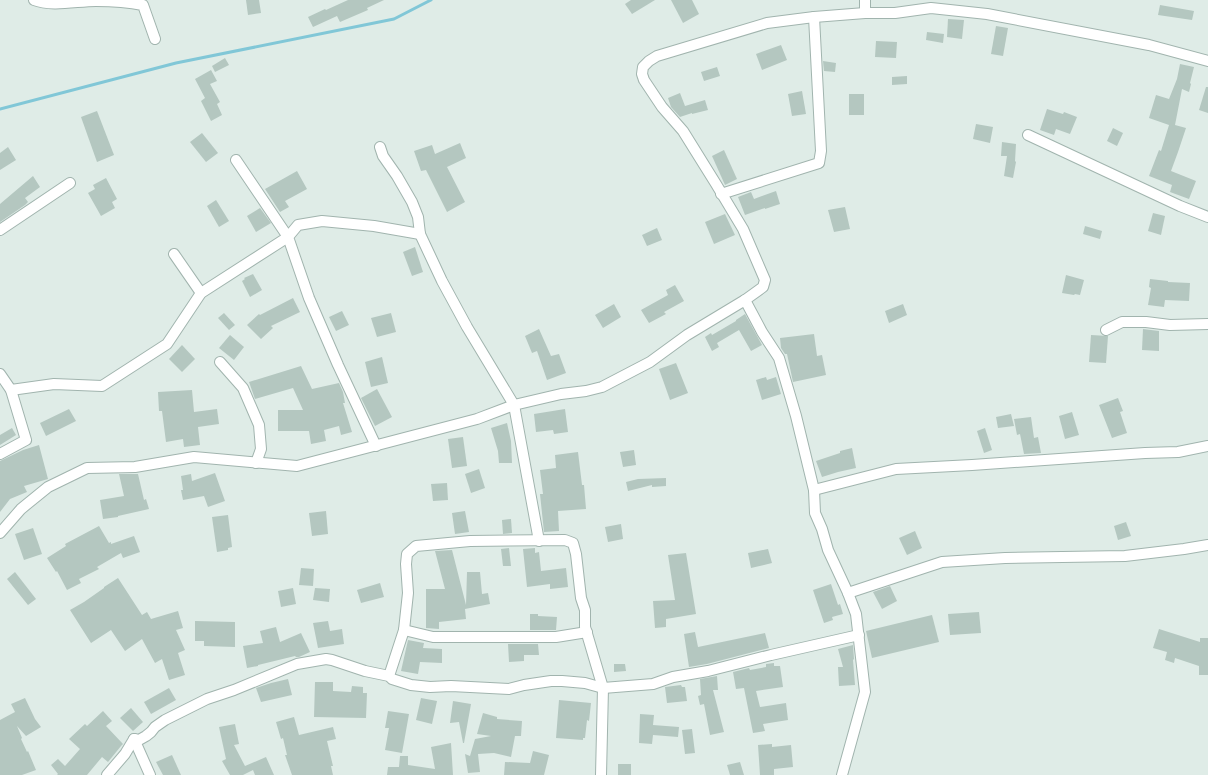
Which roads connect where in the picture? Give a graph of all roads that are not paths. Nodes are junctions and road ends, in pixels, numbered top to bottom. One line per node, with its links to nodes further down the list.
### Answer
1 (34, 0): 5 (street)
2 (865, 0): 3 (street)
3 (864, 13): 4 (street); 6 (street)
4 (814, 17): 11 (street); 11 (street)
5 (155, 39)
6 (1208, 61)
7 (1028, 135): 12 (street)
8 (380, 147): 14 (street)
9 (236, 160): 15 (street)
10 (70, 183): 13 (street)
11 (722, 194): 18 (street)
12 (1208, 217)
13 (0, 230)
14 (420, 234): 15 (street); 24 (street)
15 (288, 238): 17 (street); 25 (street)
16 (174, 254): 17 (street)
17 (201, 293): 23 (street)
18 (745, 300): 24 (street); 29 (street)
19 (1208, 324): 20 (street)
20 (1106, 330)
21 (220, 362): 28 (street)
22 (0, 374): 23 (street)
23 (11, 390): 27 (street)
24 (514, 405): 25 (street); 31 (street)
25 (376, 446): 28 (street)
26 (1208, 446): 29 (street)
27 (0, 454)
28 (256, 463): 30 (street)
29 (814, 490): 33 (street)
30 (0, 533)
31 (539, 541): 34 (street); 35 (street)
32 (1208, 545): 33 (street)
33 (848, 593): 36 (street)
34 (404, 630): 35 (street); 37 (street)
35 (587, 632): 38 (street)
36 (859, 635): 38 (street); 43 (street)
37 (389, 676): 38 (street); 39 (street)
38 (604, 688): 42 (street)
39 (134, 739): 40 (street); 41 (street)
40 (107, 775)
41 (150, 775)
42 (601, 775)
43 (842, 775)

